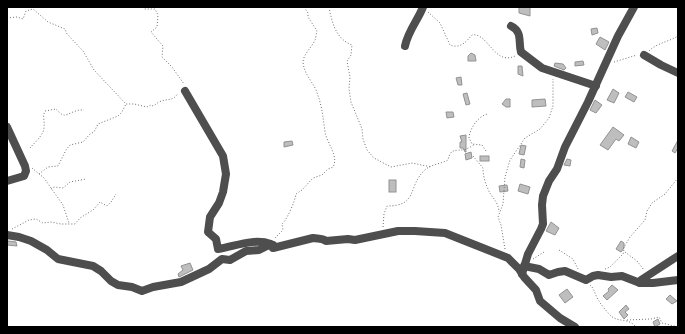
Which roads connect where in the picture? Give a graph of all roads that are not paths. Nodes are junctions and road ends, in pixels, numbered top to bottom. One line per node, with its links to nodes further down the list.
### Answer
1 (634, 7): 7 (street)
2 (425, 9): 4 (street)
3 (511, 26): 7 (street)
4 (405, 46)
5 (644, 55): 6 (street)
6 (678, 73)
7 (596, 86): 14 (street)
8 (183, 90): 12 (street)
9 (7, 127): 10 (street)
10 (7, 182)
11 (8, 233): 12 (street)
12 (272, 246): 14 (street)
13 (678, 256): 16 (street)
14 (524, 267): 16 (street); 17 (street)
15 (678, 280): 16 (street)
16 (640, 283)
17 (575, 327)

